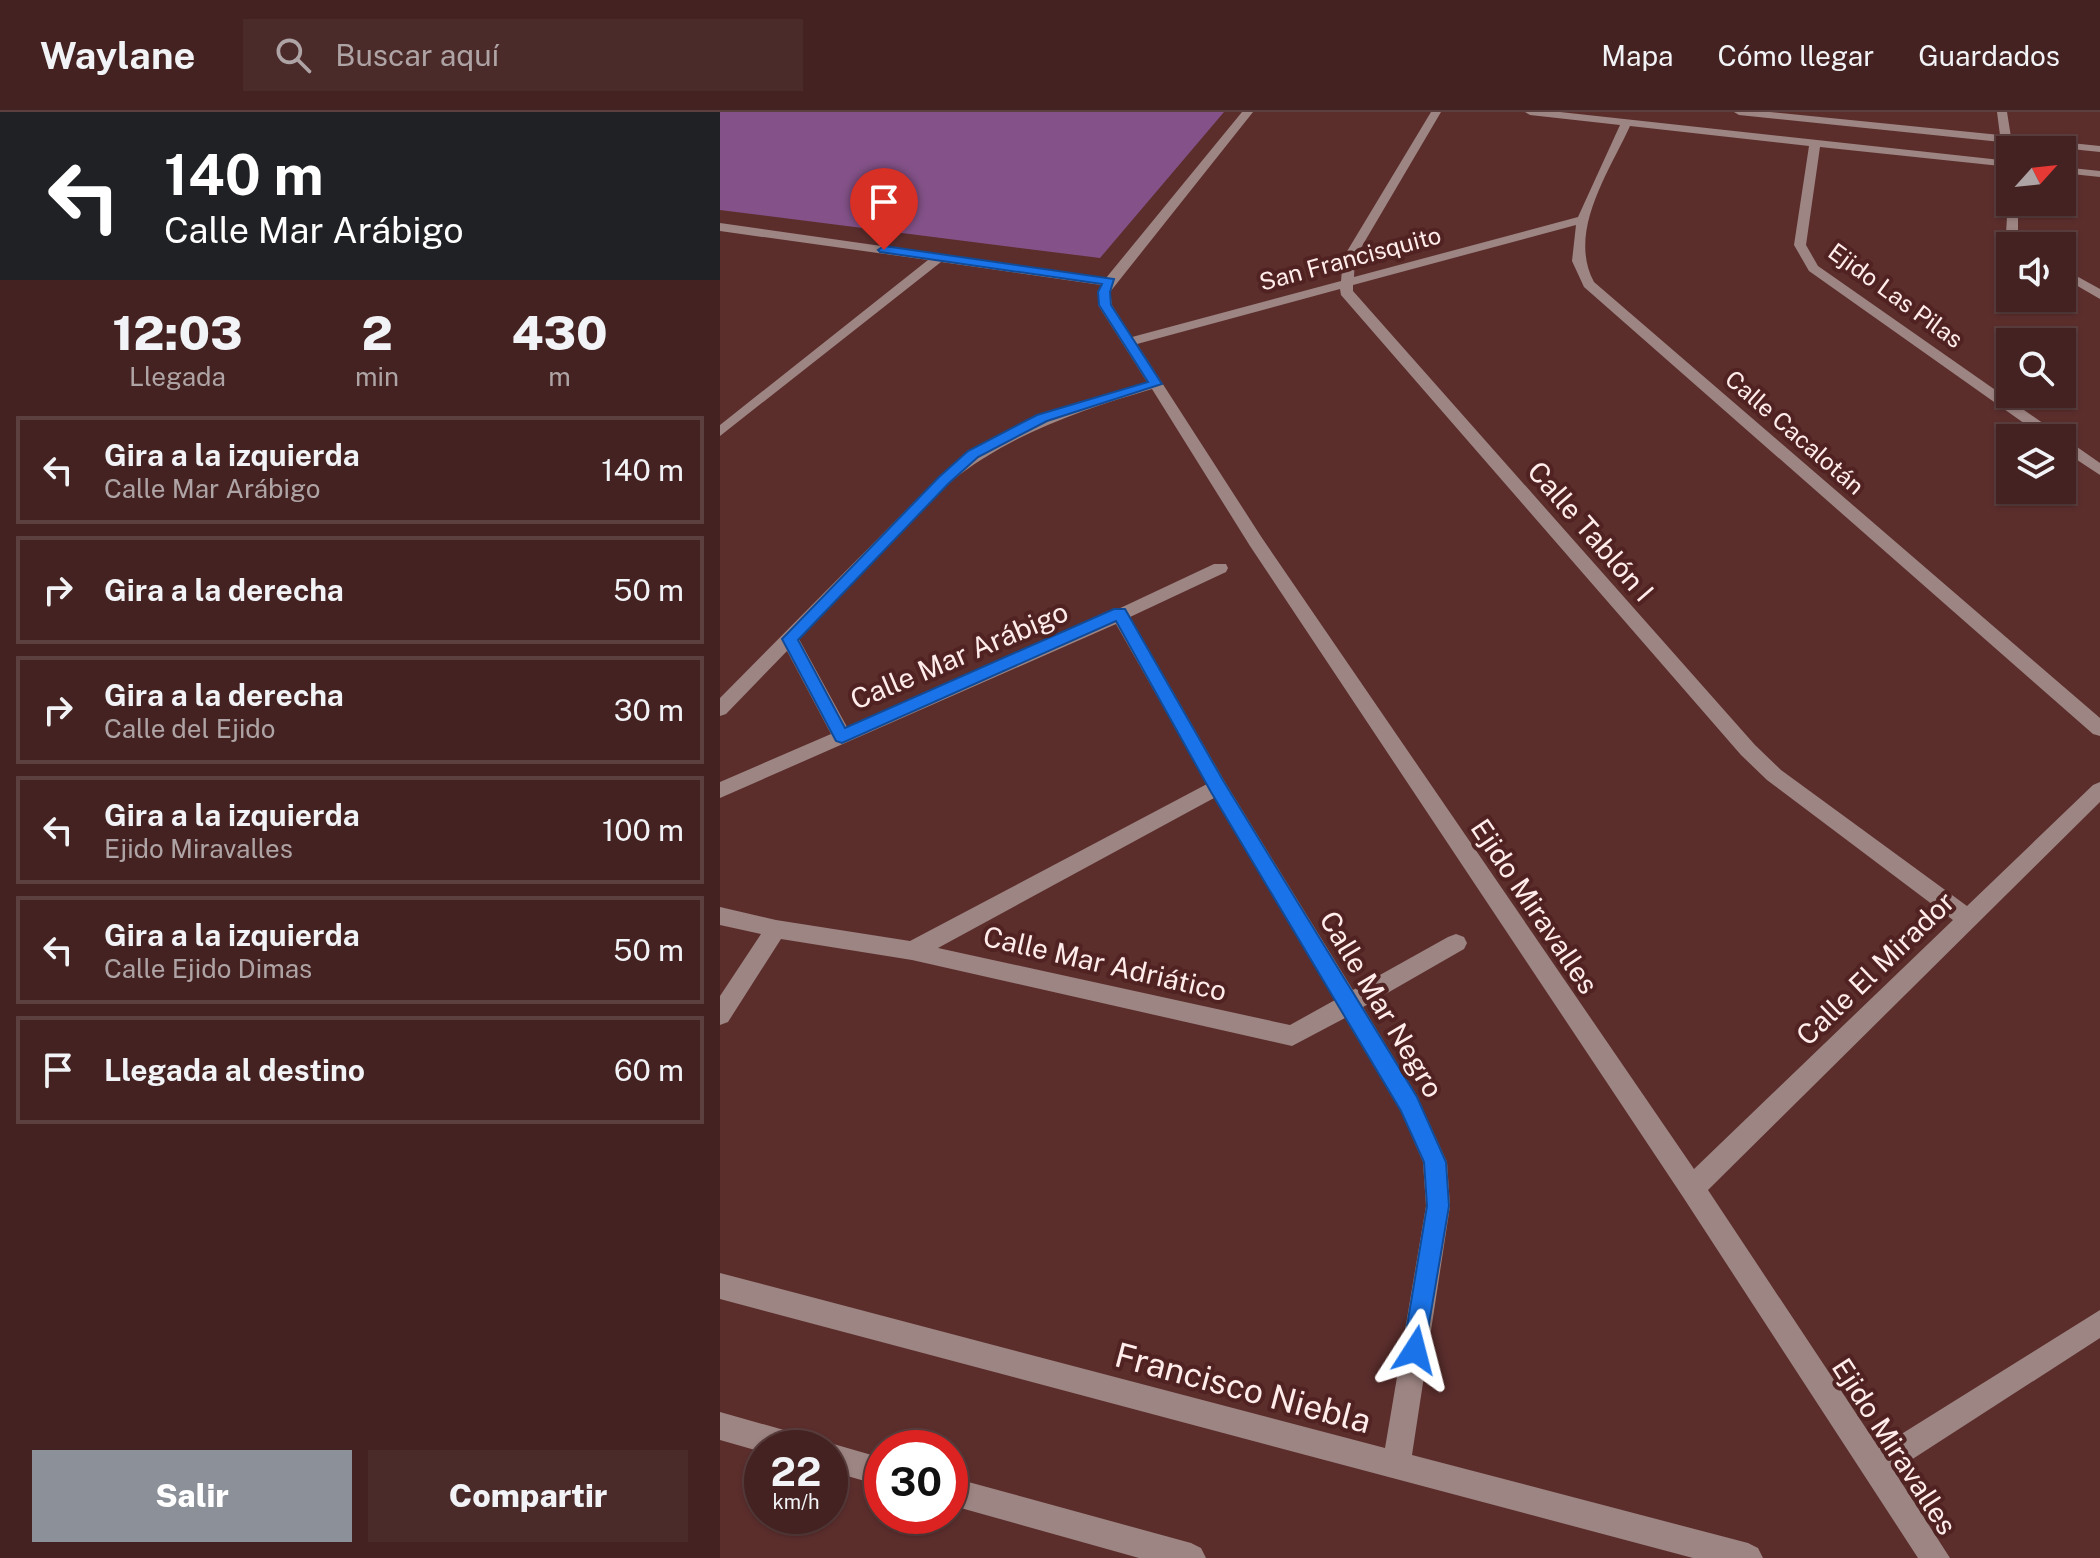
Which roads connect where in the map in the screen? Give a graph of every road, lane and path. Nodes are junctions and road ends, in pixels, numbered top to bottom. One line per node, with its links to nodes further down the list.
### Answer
1 (1248, 112): 21 (street)
2 (1436, 112): 22 (street)
3 (1530, 112): 6 (street)
4 (1745, 112): 8 (street)
5 (2002, 112): 7 (street)
6 (1626, 124): 9 (street); 15 (street, Calle Cacalotán)
7 (2006, 136)
8 (1996, 138)
9 (1815, 143): 12 (street); 26 (street, Ejido Las Pilas)
10 (2076, 146): 11 (street)
11 (2100, 149)
12 (1996, 161)
13 (2076, 171): 14 (street)
14 (2100, 174)
15 (1584, 219): 22 (street, San Francisquito); 34 (street, Calle Cacalotán)
16 (720, 227): 17 (street)
17 (742, 230): 18 (street); 19 (street)
18 (720, 244)
19 (940, 257): 21 (street); 27 (street)
20 (2076, 280): 23 (street)
21 (1109, 282): 24 (street, Ejido Miravalles)
22 (1346, 282): 24 (street, San Francisquito); 40 (street, Calle Tablón I)
23 (2100, 295)
24 (1129, 342): 25 (street, Ejido Miravalles)
25 (1155, 384): 32 (street); 46 (street, Ejido Miravalles)
26 (2035, 424)
27 (720, 432)
28 (2076, 453): 29 (street)
29 (2100, 470)
30 (1220, 568): 31 (street, Calle Mar Arábigo)
31 (1119, 613): 35 (street, Calle Mar Arábigo); 36 (street, Calle Mar Negro)
32 (790, 639): 33 (street); 35 (street)
33 (720, 709)
34 (2100, 729)
35 (842, 736): 37 (street, Calle Mar Arábigo)
36 (1218, 787): 43 (street); 44 (street, Calle Mar Negro)
37 (720, 790)
38 (2100, 790): 40 (street, Calle El Mirador)
39 (720, 916): 41 (street, Calle Mar Adriático)
40 (1968, 919): 46 (street, Calle El Mirador)
41 (776, 929): 43 (street, Calle Mar Adriático); 45 (street)
42 (1456, 943): 44 (street, Calle Mar Adriático)
43 (912, 951): 44 (street, Calle Mar Adriático)
44 (1346, 1004): 51 (street, Calle Mar Negro)
45 (720, 1015)
46 (1692, 1188): 52 (street, Ejido Miravalles)
47 (720, 1286): 51 (street, Francisco Niebla)
48 (2100, 1323): 52 (street)
49 (720, 1426): 50 (street)
50 (744, 1433)
51 (1396, 1466): 55 (street, Francisco Niebla)
52 (1875, 1467): 56 (street, Ejido Miravalles)
53 (968, 1496): 54 (street)
54 (1191, 1558)
55 (1748, 1558)
56 (1935, 1558)

